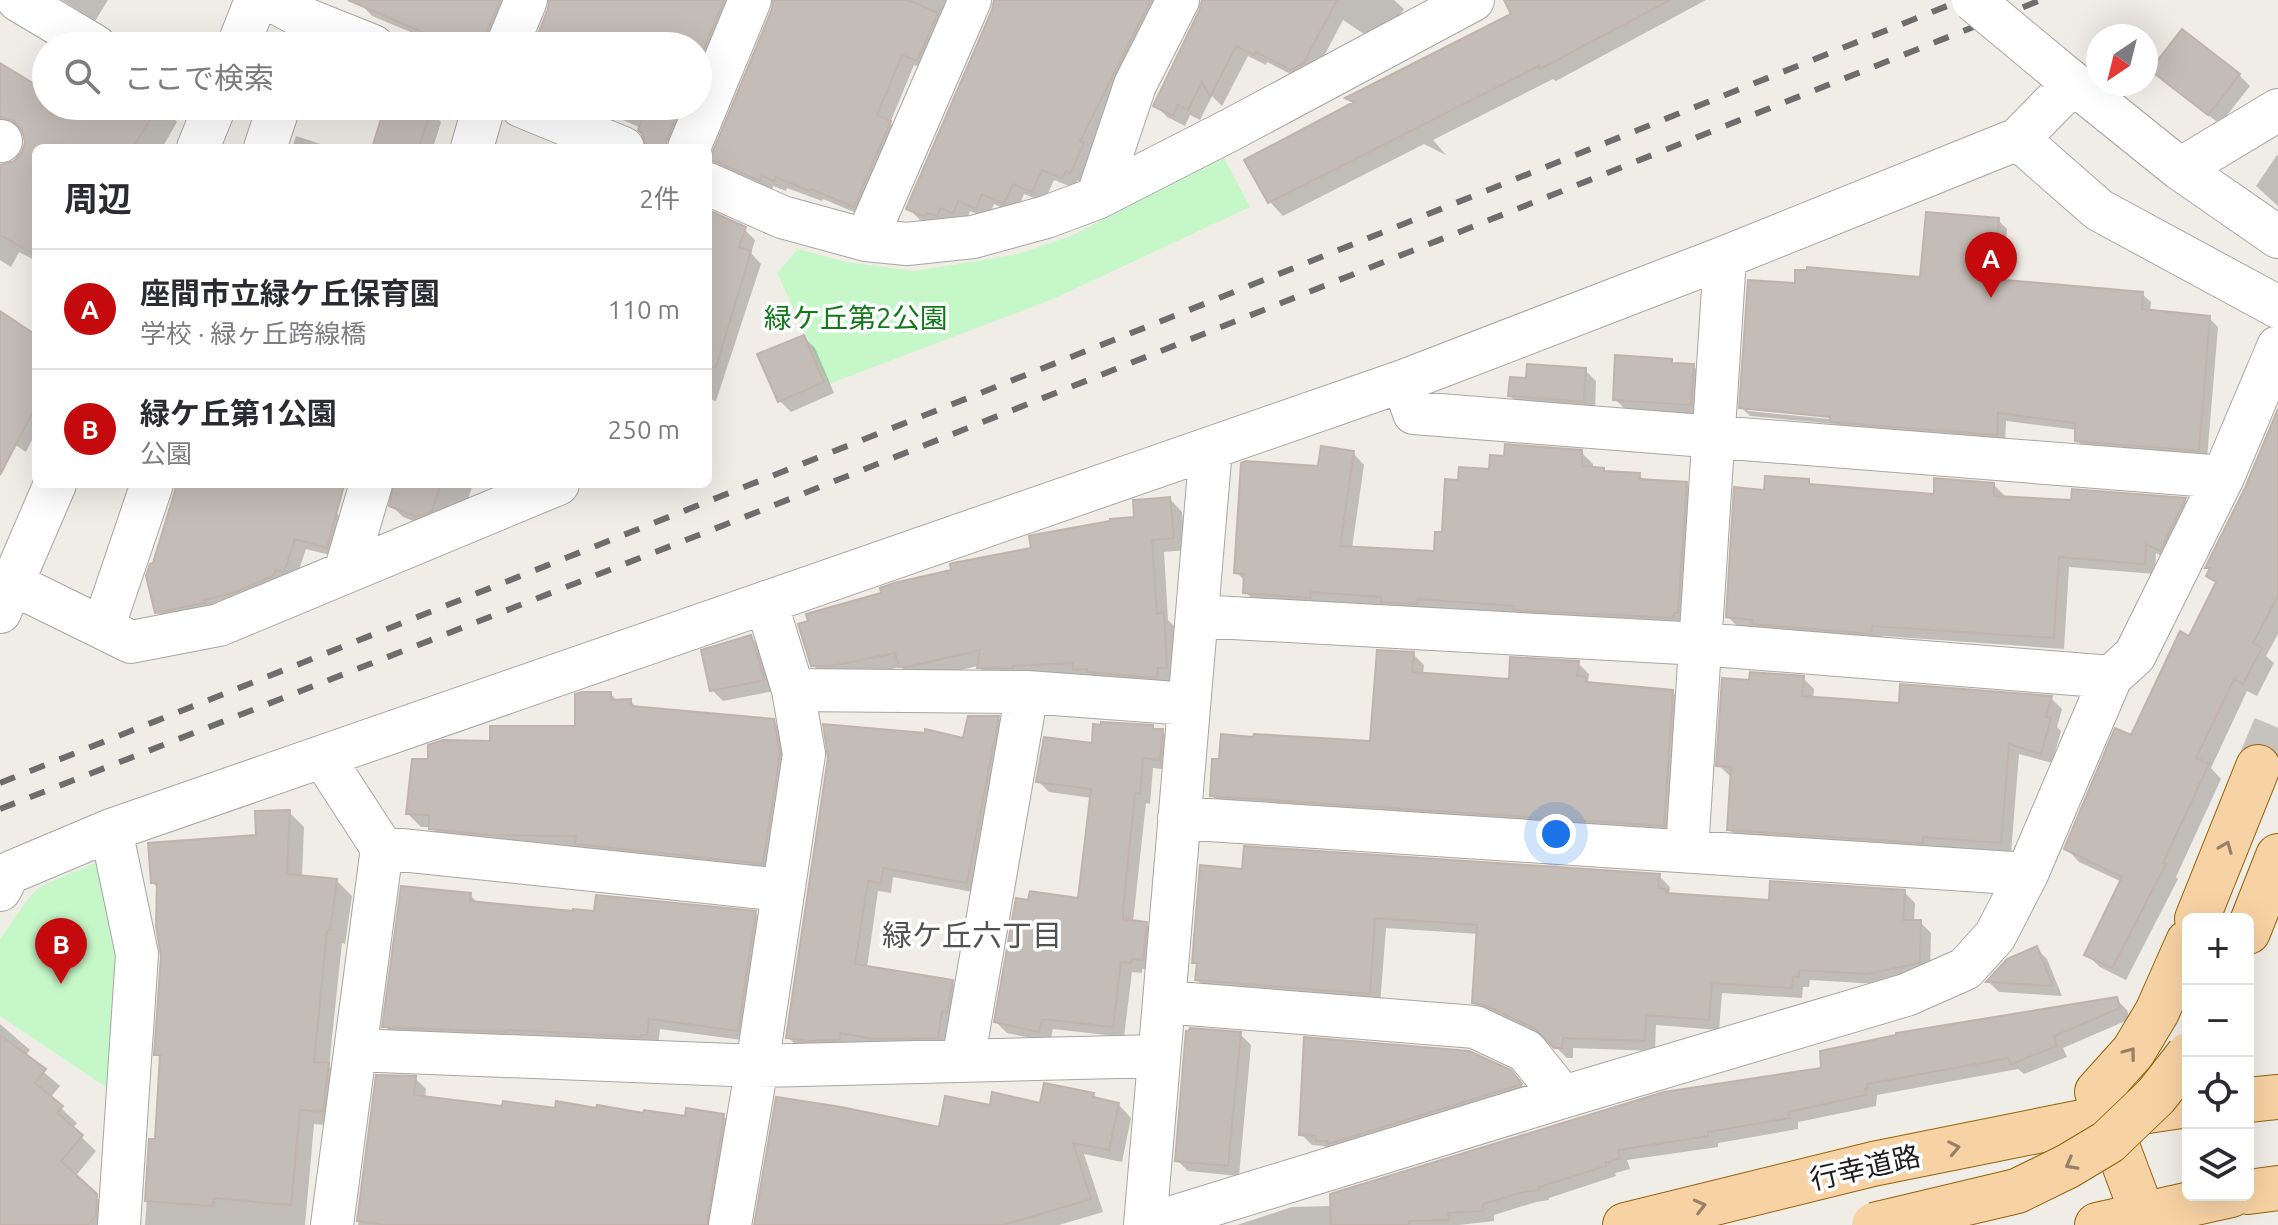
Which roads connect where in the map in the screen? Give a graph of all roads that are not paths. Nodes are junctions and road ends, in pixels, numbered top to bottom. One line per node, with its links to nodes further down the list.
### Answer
1 (18, 0): 10 (street)
2 (256, 0): 11 (street)
3 (271, 0): 12 (street)
4 (526, 0): 13 (street)
5 (750, 0): 15 (street)
6 (970, 0): 30 (street)
7 (1178, 0): 28 (street)
8 (1473, 0): 28 (street)
9 (1973, 0): 14 (street, bridge)
10 (72, 32)
11 (243, 32)
12 (302, 32)
13 (513, 32)
14 (2065, 77): 21 (street); 26 (street)
15 (712, 92)
16 (2278, 110): 26 (street)
17 (274, 120): 22 (street)
18 (480, 120): 23 (street)
19 (555, 120): 24 (street)
20 (701, 120): 25 (street)
21 (2018, 139): 31 (street); 32 (street)
22 (266, 144)
23 (473, 144)
24 (613, 144)
25 (691, 144)
26 (2180, 169): 29 (street)
27 (712, 186): 30 (street)
28 (1097, 198): 30 (street)
29 (2278, 237)
30 (866, 240)
31 (1725, 257): 34 (street); 35 (street)
32 (2278, 307)
33 (2278, 347): 37 (street)
34 (1403, 381): 35 (street); 36 (street)
35 (1714, 436): 37 (street); 47 (street)
36 (1211, 448): 44 (street); 45 (street)
37 (2223, 477): 48 (street)
38 (53, 488): 43 (street)
39 (151, 488): 46 (street)
40 (370, 488): 42 (street)
41 (548, 488): 42 (street)
42 (345, 572): 46 (street)
43 (6, 598): 46 (street)
44 (766, 602): 49 (street); 52 (street)
45 (1197, 616): 47 (street); 51 (street)
46 (117, 635)
47 (1700, 644): 48 (street); 57 (street)
48 (2111, 677): 59 (street)
49 (793, 690): 50 (street); 61 (street)
50 (1027, 692): 51 (street); 69 (street)
51 (1189, 704): 54 (street)
52 (323, 757): 55 (street); 56 (street)
53 (2258, 767): 62 (main road, one-way to 53)
54 (1179, 818): 57 (street); 65 (street)
55 (111, 830): 60 (street); 80 (street)
56 (382, 848): 61 (street); 66 (street)
57 (1687, 850): 59 (street)
58 (2278, 856): 63 (main road)
59 (2027, 874): 71 (street)
60 (0, 890)
61 (782, 890): 70 (street)
62 (2199, 913)
63 (2254, 917)
64 (2182, 956): 75 (main road, one-way to 64)
65 (1164, 1002): 67 (street); 71 (street)
66 (355, 1050): 70 (street); 81 (street)
67 (1159, 1056): 69 (street); 83 (street)
68 (2186, 1057): 85 (main road, one-way to 85, bridge)
69 (963, 1061): 70 (street)
70 (757, 1066): 82 (street)
71 (1563, 1097): 83 (street)
72 (2278, 1097): 73 (main road)
73 (2254, 1099)
74 (2182, 1106): 75 (main road, 行幸道路)
75 (2107, 1117): 79 (main road); 84 (main road, 行幸道路, one-way to 75)
76 (2278, 1188): 77 (main road)
77 (2254, 1191)
78 (2210, 1201): 79 (main road)
79 (2144, 1220): 86 (main road)
80 (119, 1225)
81 (332, 1225)
82 (730, 1225)
83 (1146, 1225)
84 (1625, 1225)
85 (1874, 1225)
86 (2097, 1225)

